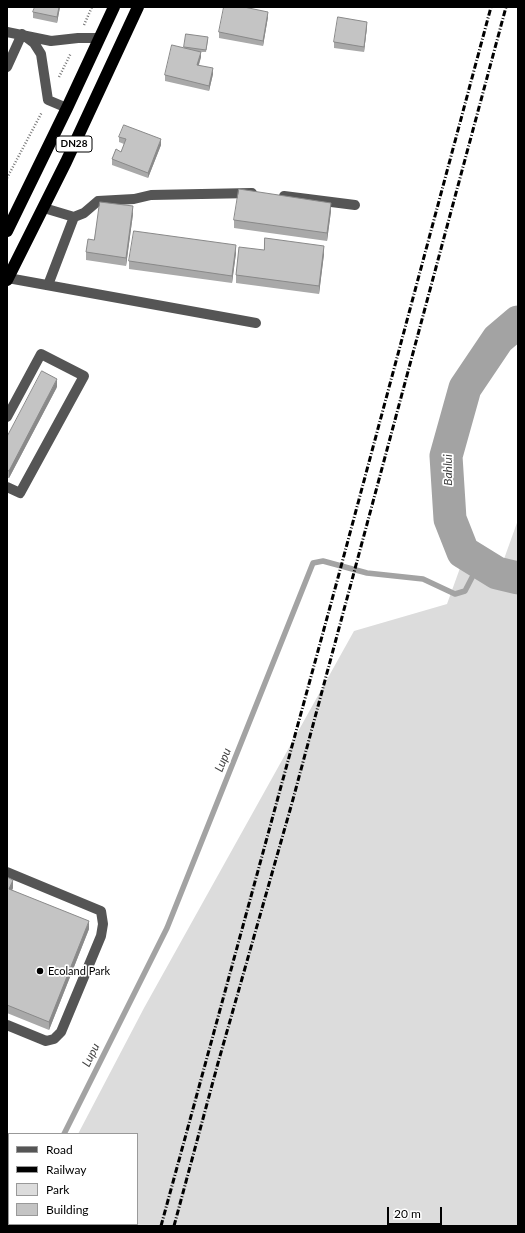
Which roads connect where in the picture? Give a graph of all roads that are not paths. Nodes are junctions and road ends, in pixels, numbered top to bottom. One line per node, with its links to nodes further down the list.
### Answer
1 (114, 7): 5 (highway, DN28)
2 (138, 7): 9 (highway, DN28)
3 (7, 32): 4 (street)
4 (22, 34): 5 (street); 6 (street); 7 (street)
5 (100, 38): 7 (highway, DN28)
6 (7, 67)
7 (67, 108): 11 (highway, DN28)
8 (355, 204): 10 (street)
9 (44, 208): 10 (street); 12 (highway, DN28)
10 (74, 217): 13 (street)
11 (7, 231)
12 (7, 279): 13 (street)
13 (48, 285): 14 (street)
14 (256, 323)
15 (7, 417): 16 (street)
16 (7, 487)
17 (7, 872): 18 (street)
18 (7, 1025)

